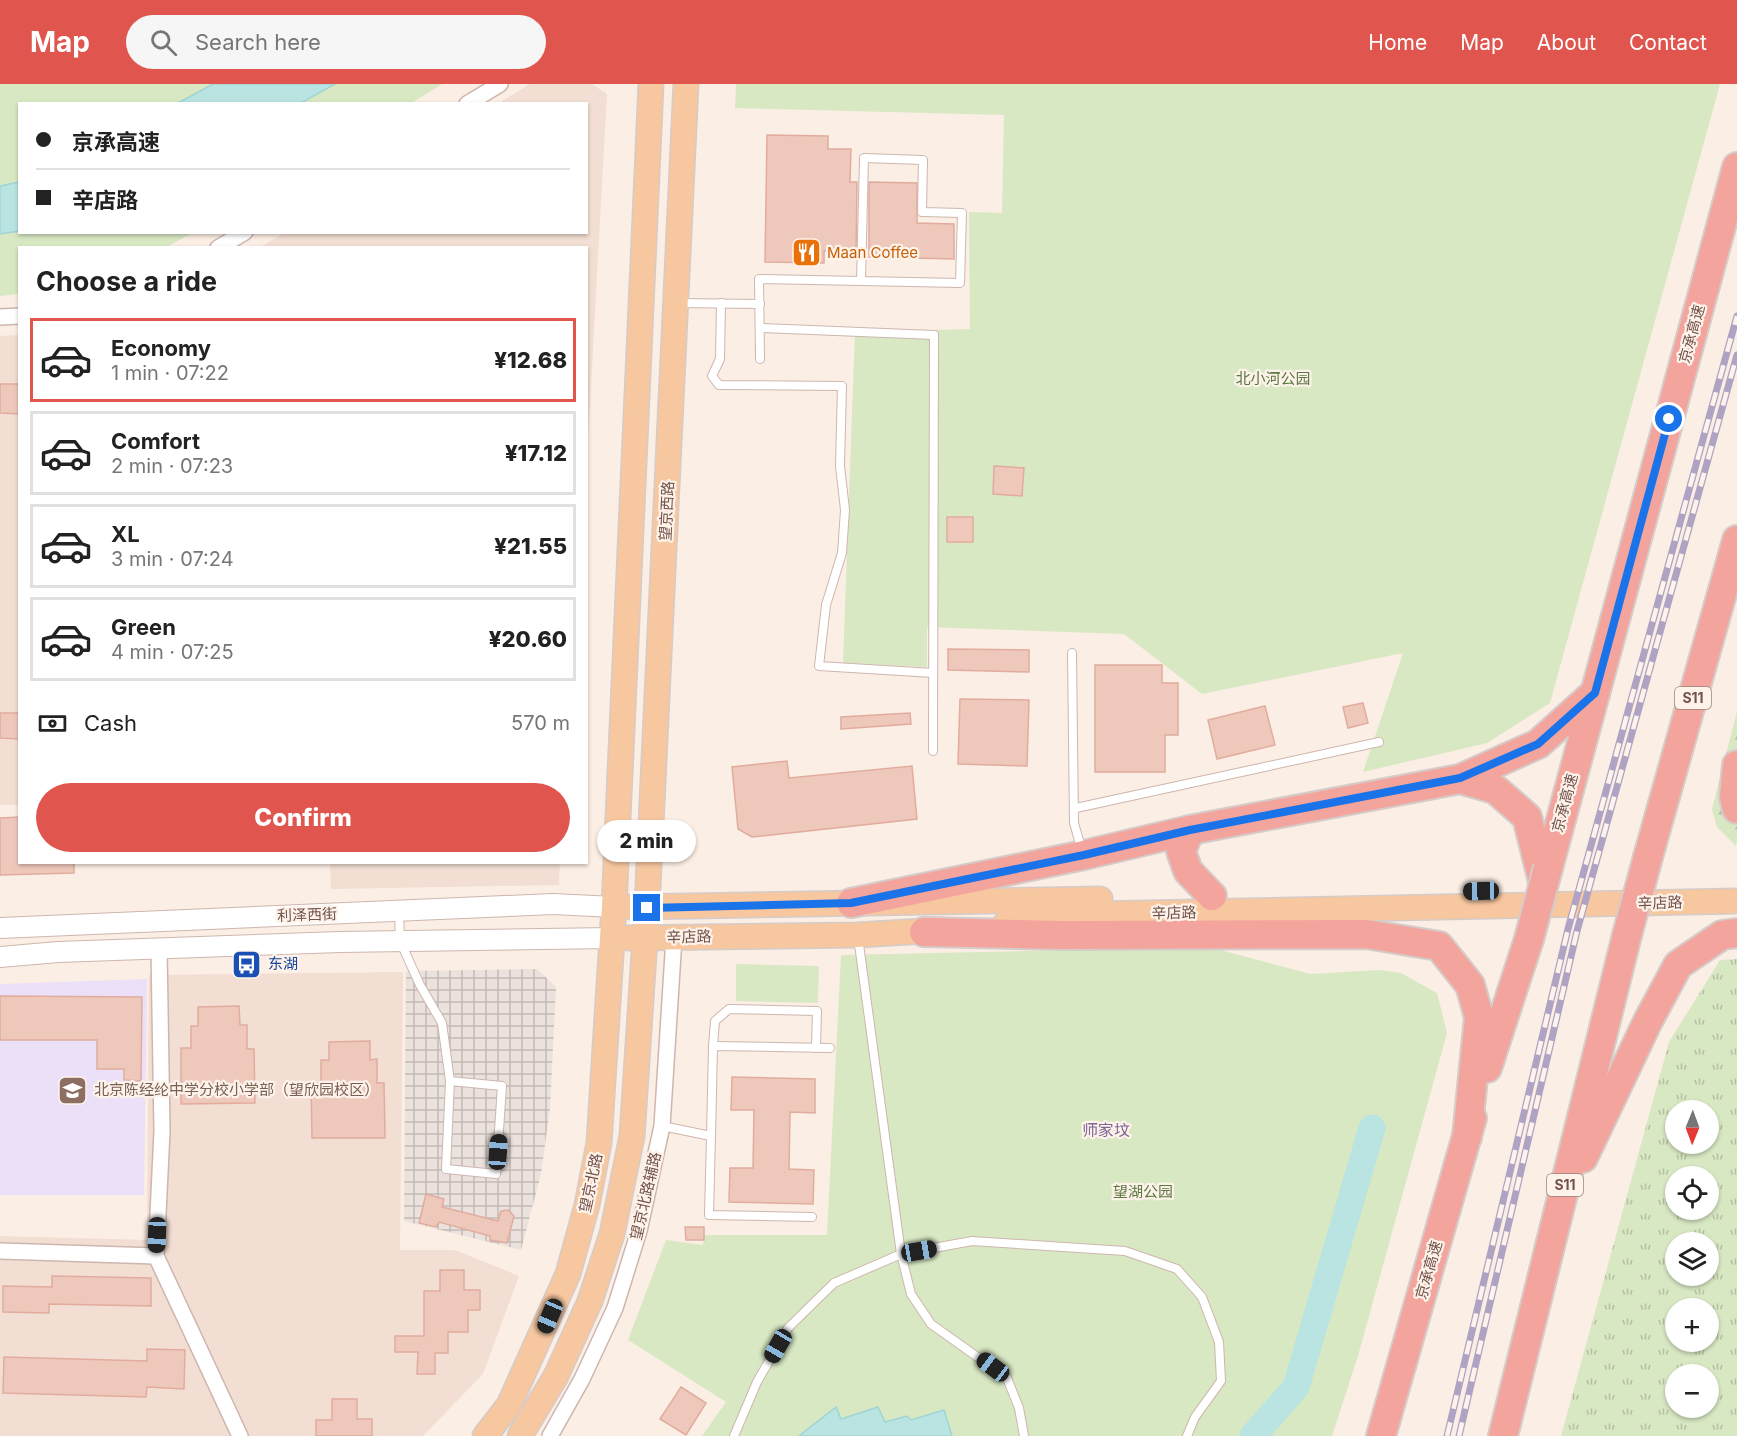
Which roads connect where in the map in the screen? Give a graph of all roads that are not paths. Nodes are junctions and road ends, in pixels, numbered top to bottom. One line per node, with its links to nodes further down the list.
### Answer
1 (500, 84): 4 (street)
2 (651, 84): 33 (main road)
3 (686, 84): 9 (main road, 望京西路)
4 (470, 102)
5 (1737, 167): 19 (highway, 京承高速)
6 (241, 234): 7 (street)
7 (221, 246)
8 (861, 281): 8 (lane); 11 (lane)
9 (677, 303): 10 (lane); 34 (main road, 望京西路)
10 (721, 303): 11 (lane); 18 (lane)
11 (760, 304): 14 (lane)
12 (18, 316): 13 (street)
13 (0, 317)
14 (760, 328): 15 (lane); 18 (lane)
15 (760, 359)
16 (1737, 540): 53 (highway, S11, bridge)
17 (1072, 653): 24 (lane)
18 (933, 673): 21 (lane)
19 (1595, 693): 23 (highway); 28 (highway, 京承高速)
20 (1379, 742): 24 (lane)
21 (933, 751)
22 (1737, 765): 25 (highway)
23 (1460, 778): 26 (highway); 28 (highway)
24 (1076, 808): 27 (lane)
25 (1737, 809)
26 (1190, 830): 27 (highway); 30 (highway)
27 (1084, 855): 32 (highway)
28 (1546, 876): 52 (highway, 京承高速, bridge)
29 (1737, 886): 30 (main road, 辛店路)
30 (1212, 896): 32 (main road, 辛店路)
31 (1737, 901): 37 (main road, 辛店路)
32 (851, 903): 34 (main road, 辛店路)
33 (614, 907): 34 (main road, 辛店路); 35 (street, 利泽西街); 40 (main road, 望京北路)
34 (647, 908): 41 (main road, 望京西路)
35 (399, 911): 36 (street, 利泽西街); 43 (lane)
36 (0, 928)
37 (924, 932): 39 (main road, 辛店路); 52 (highway)
38 (1737, 933): 53 (highway)
39 (857, 935): 42 (main road, 辛店路); 56 (lane)
40 (612, 938): 41 (main road, 辛店路); 43 (street, 利泽西街); 59 (main road, 望京北路)
41 (644, 938): 42 (main road, 辛店路); 60 (main road, 望京北路)
42 (674, 938): 50 (street, 望京北路辅路)
43 (400, 941): 44 (street, 利泽西街); 49 (lane)
44 (159, 949): 45 (street, 利泽西街); 57 (street)
45 (0, 957)
46 (713, 1046): 47 (lane); 47 (lane); 51 (lane)
47 (816, 1048): 48 (lane)
48 (830, 1048)
49 (450, 1081): 49 (lane)
50 (662, 1126): 51 (lane); 61 (street, 望京北路辅路)
51 (711, 1137): 54 (lane)
52 (1467, 1137): 65 (highway, 京承高速)
53 (1561, 1200): 66 (highway, S11)
54 (812, 1217)
55 (0, 1251): 57 (street)
56 (901, 1254): 62 (lane); 63 (lane); 64 (lane)
57 (156, 1256): 58 (street)
58 (240, 1436)
59 (485, 1436)
60 (520, 1436)
61 (550, 1436)
62 (734, 1436)
63 (1024, 1436)
64 (1187, 1436)
65 (1381, 1436)
66 (1503, 1436)

